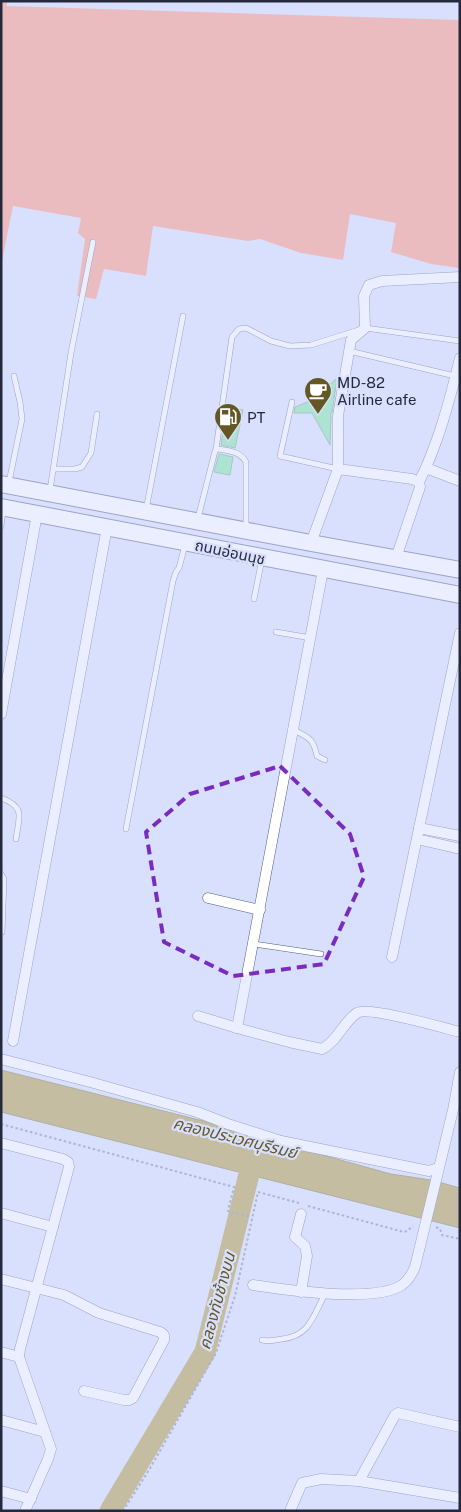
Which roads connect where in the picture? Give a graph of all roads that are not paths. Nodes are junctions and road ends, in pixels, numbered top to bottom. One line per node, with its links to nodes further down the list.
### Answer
1 (94, 242): 14 (lane)
2 (460, 277): 4 (street)
3 (184, 316): 21 (lane)
4 (365, 328): 5 (lane); 6 (street); 12 (lane)
5 (460, 341)
6 (349, 351): 9 (lane); 15 (street)
7 (460, 358): 9 (street)
8 (14, 376): 18 (lane)
9 (456, 376): 13 (street)
10 (292, 402): 15 (lane)
11 (97, 414): 14 (lane)
12 (216, 449): 23 (lane); 26 (lane)
13 (426, 468): 16 (street); 17 (street)
14 (54, 469): 19 (lane)
15 (338, 470): 16 (street); 28 (street)
16 (419, 482): 30 (street)
17 (460, 482)
18 (5, 484): 19 (main road, ถนนอ่อนนุช)
19 (50, 493): 21 (main road, ถนนอ่อนนุช)
20 (3, 507): 22 (main road, ถนนอ่อนนุช); 24 (lane)
21 (146, 511): 23 (main road, ถนนอ่อนนุช)
22 (37, 514): 25 (main road, ถนนอ่อนนุช); 38 (street)
23 (197, 521): 26 (main road, ถนนอ่อนนุช)
24 (1, 526)
25 (107, 528): 27 (main road, ถนนอ่อนนุช); 59 (street)
26 (246, 531): 28 (main road, ถนนอ่อนนุช)
27 (185, 542): 29 (main road, ถนนอ่อนนุช); 44 (lane)
28 (312, 543): 30 (main road, ถนนอ่อนนุช)
29 (262, 558): 31 (main road, ถนนอ่อนนุช); 34 (lane)
30 (396, 558): 32 (main road, ถนนอ่อนนุช)
31 (323, 570): 33 (main road, ถนนอ่อนนุช); 37 (street)
32 (460, 570)
33 (460, 595)
34 (254, 599)
35 (276, 632): 37 (lane)
36 (460, 632): 43 (street)
37 (311, 638): 40 (street)
38 (4, 689): 39 (street)
39 (1, 714)
40 (294, 730): 41 (lane); 51 (street)
41 (325, 760)
42 (1, 798): 46 (lane)
43 (419, 828): 45 (street); 47 (street)
44 (126, 829)
45 (460, 836)
46 (16, 839)
47 (417, 839): 48 (street); 55 (street)
48 (460, 849)
49 (1, 874): 52 (lane)
50 (208, 898): 51 (street)
51 (260, 910): 53 (street)
52 (2, 932)
53 (254, 944): 54 (lane); 57 (street)
54 (321, 954)
55 (392, 957)
56 (198, 1016): 57 (street)
57 (237, 1028): 58 (street)
58 (460, 1032)
59 (13, 1041)
60 (1, 1059): 64 (street)
61 (460, 1072): 62 (street)
62 (456, 1111): 64 (street)
63 (1, 1143): 67 (street)
64 (438, 1170): 72 (street)
65 (1, 1214): 67 (street)
66 (301, 1214): 71 (street)
67 (53, 1227): 70 (street)
68 (1, 1279): 70 (street)
69 (252, 1285): 71 (street)
70 (37, 1287): 75 (street); 76 (street)
71 (301, 1292): 72 (street)
72 (326, 1294): 73 (lane)
73 (262, 1340)
74 (1, 1352): 75 (street)
75 (19, 1357): 79 (street)
76 (84, 1391)
77 (1, 1420): 79 (street)
78 (460, 1427): 80 (street)
79 (46, 1432): 83 (street)
80 (359, 1481): 82 (street); 85 (street)
81 (1, 1491): 83 (street)
82 (460, 1498)
83 (31, 1499): 84 (street)
84 (25, 1511)
85 (290, 1511)

